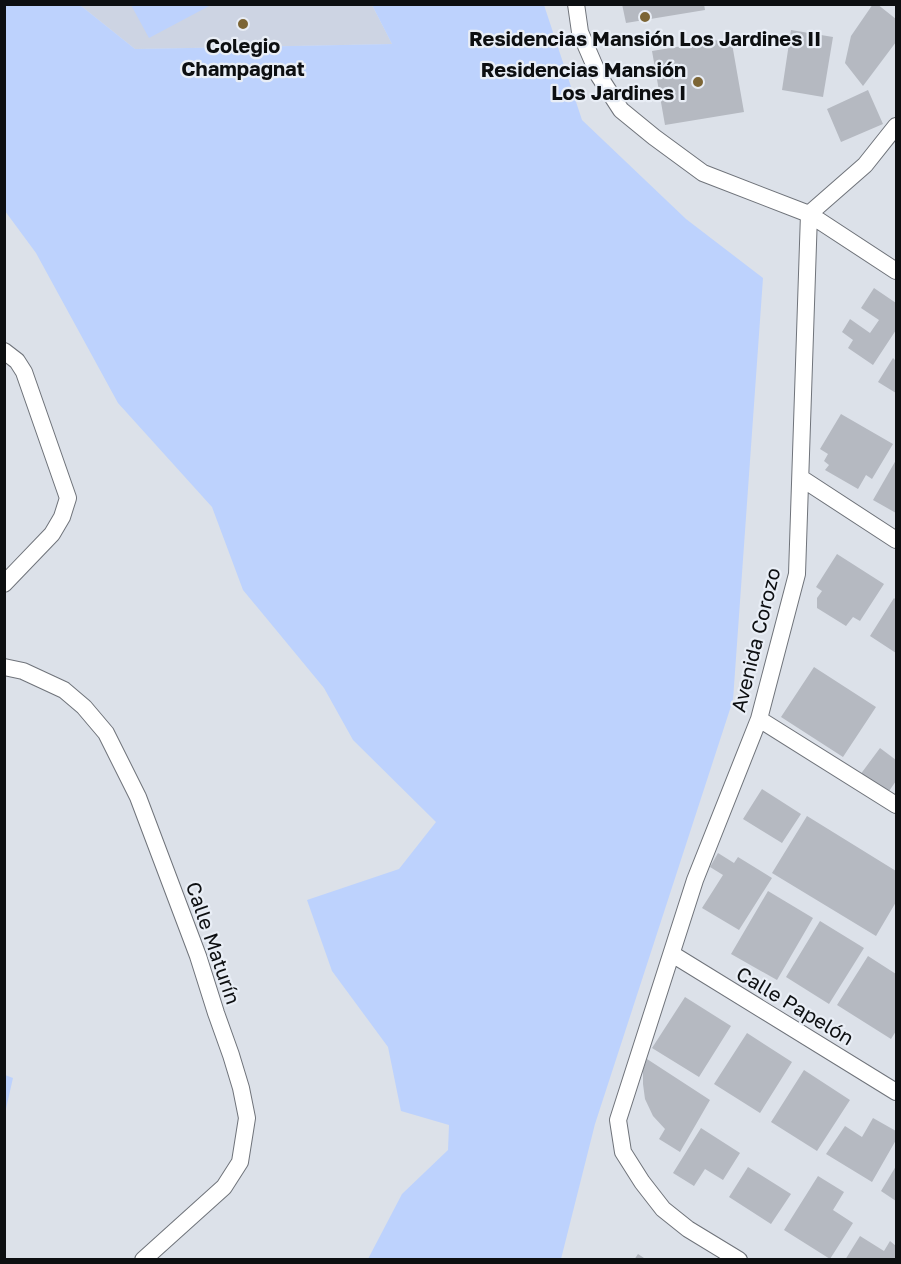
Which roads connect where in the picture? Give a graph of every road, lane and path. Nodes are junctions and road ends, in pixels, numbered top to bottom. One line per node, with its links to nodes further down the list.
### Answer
1 (576, 4): 3 (street)
2 (897, 126): 3 (street)
3 (809, 214): 4 (street); 6 (street, Avenida Corozo)
4 (897, 271)
5 (4, 351): 8 (street)
6 (801, 478): 7 (street); 10 (street, Avenida Corozo)
7 (897, 540)
8 (4, 584)
9 (4, 667): 14 (street, Calle Maturín)
10 (759, 719): 11 (street); 12 (street, Avenida Corozo)
11 (897, 805)
12 (672, 954): 13 (street, Calle Papelón); 15 (street, Avenida Corozo)
13 (897, 1092)
14 (144, 1260)
15 (739, 1260)

